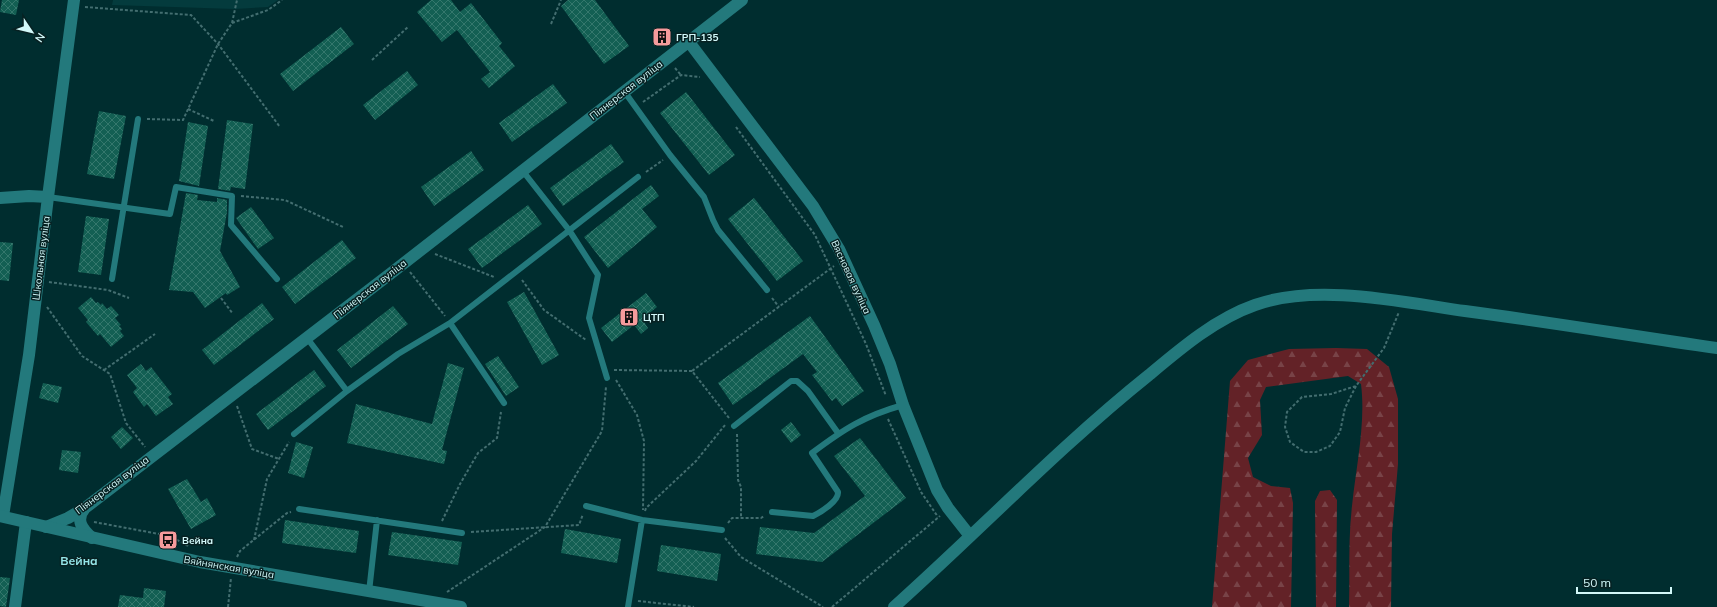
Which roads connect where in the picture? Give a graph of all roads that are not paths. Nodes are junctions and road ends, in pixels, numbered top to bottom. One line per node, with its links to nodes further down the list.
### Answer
1 (742, 0): 3 (street, Піянерская вуліца)
2 (74, 3): 8 (street, Школьная вуліца)
3 (689, 42): 4 (street, Піянерская вуліца); 21 (street, Вясновая вуліца)
4 (624, 91): 6 (street, Піянерская вуліца); 14 (lane)
5 (138, 119): 10 (lane)
6 (522, 170): 11 (lane); 16 (street, Піянерская вуліца)
7 (638, 177): 11 (lane)
8 (48, 197): 9 (street); 10 (lane); 29 (street, Школьная вуліца)
9 (0, 198)
10 (123, 208): 12 (lane); 13 (lane)
11 (569, 230): 15 (lane); 18 (lane)
12 (112, 279)
13 (277, 280)
14 (767, 290)
15 (450, 323): 19 (lane); 20 (lane)
16 (307, 338): 19 (lane); 26 (street, Піянерская вуліца)
17 (1717, 348): 36 (street)
18 (607, 378)
19 (347, 391): 24 (lane)
20 (504, 403)
21 (892, 408): 23 (lane); 36 (street, Вясновая вуліца)
22 (734, 426): 23 (lane)
23 (838, 433): 28 (lane)
24 (294, 434)
25 (586, 506): 31 (lane)
26 (85, 508): 33 (street, Піянерская вуліца); 37 (street)
27 (299, 509): 30 (lane)
28 (772, 512)
29 (1, 516): 32 (street, Вяйнянская вуліца)
30 (377, 520): 35 (lane); 38 (lane)
31 (642, 520): 34 (lane); 41 (lane)
32 (26, 522): 33 (street, Вяйнянская вуліца); 39 (street)
33 (46, 527): 37 (street, Вяйнянская вуліца)
34 (720, 529)
35 (462, 533)
36 (970, 536): 42 (street)
37 (92, 538): 38 (street, Вяйнянская вуліца)
38 (369, 592): 40 (street, Вяйнянская вуліца)
39 (15, 607)
40 (461, 607)
41 (628, 607)
42 (894, 607)

